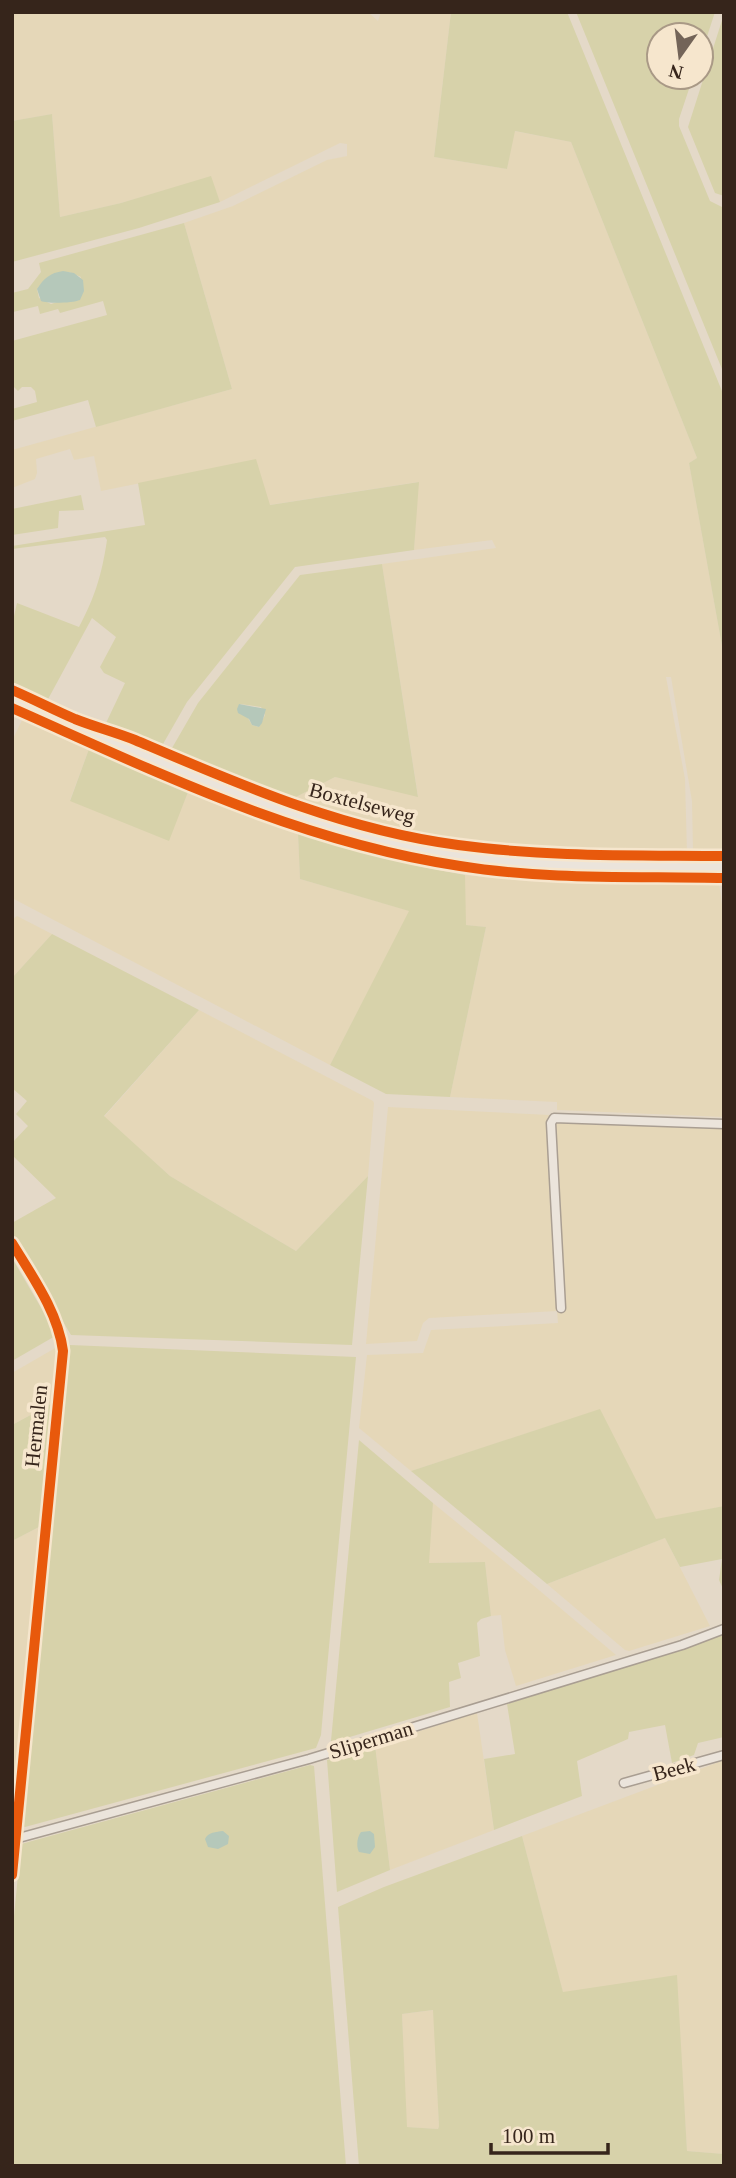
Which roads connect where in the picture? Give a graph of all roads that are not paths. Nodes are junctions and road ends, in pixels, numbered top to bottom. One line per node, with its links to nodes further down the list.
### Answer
1 (12, 698): 2 (main road, Boxtelseweg)
2 (724, 867)
3 (724, 1124): 5 (street)
4 (12, 1243): 9 (street, Hermalen)
5 (561, 1308)
6 (724, 1629): 9 (street, Sliperman)
7 (724, 1755): 8 (street, Beek)
8 (624, 1783)
9 (15, 1839): 10 (street, Hermalen)
10 (12, 1875)

